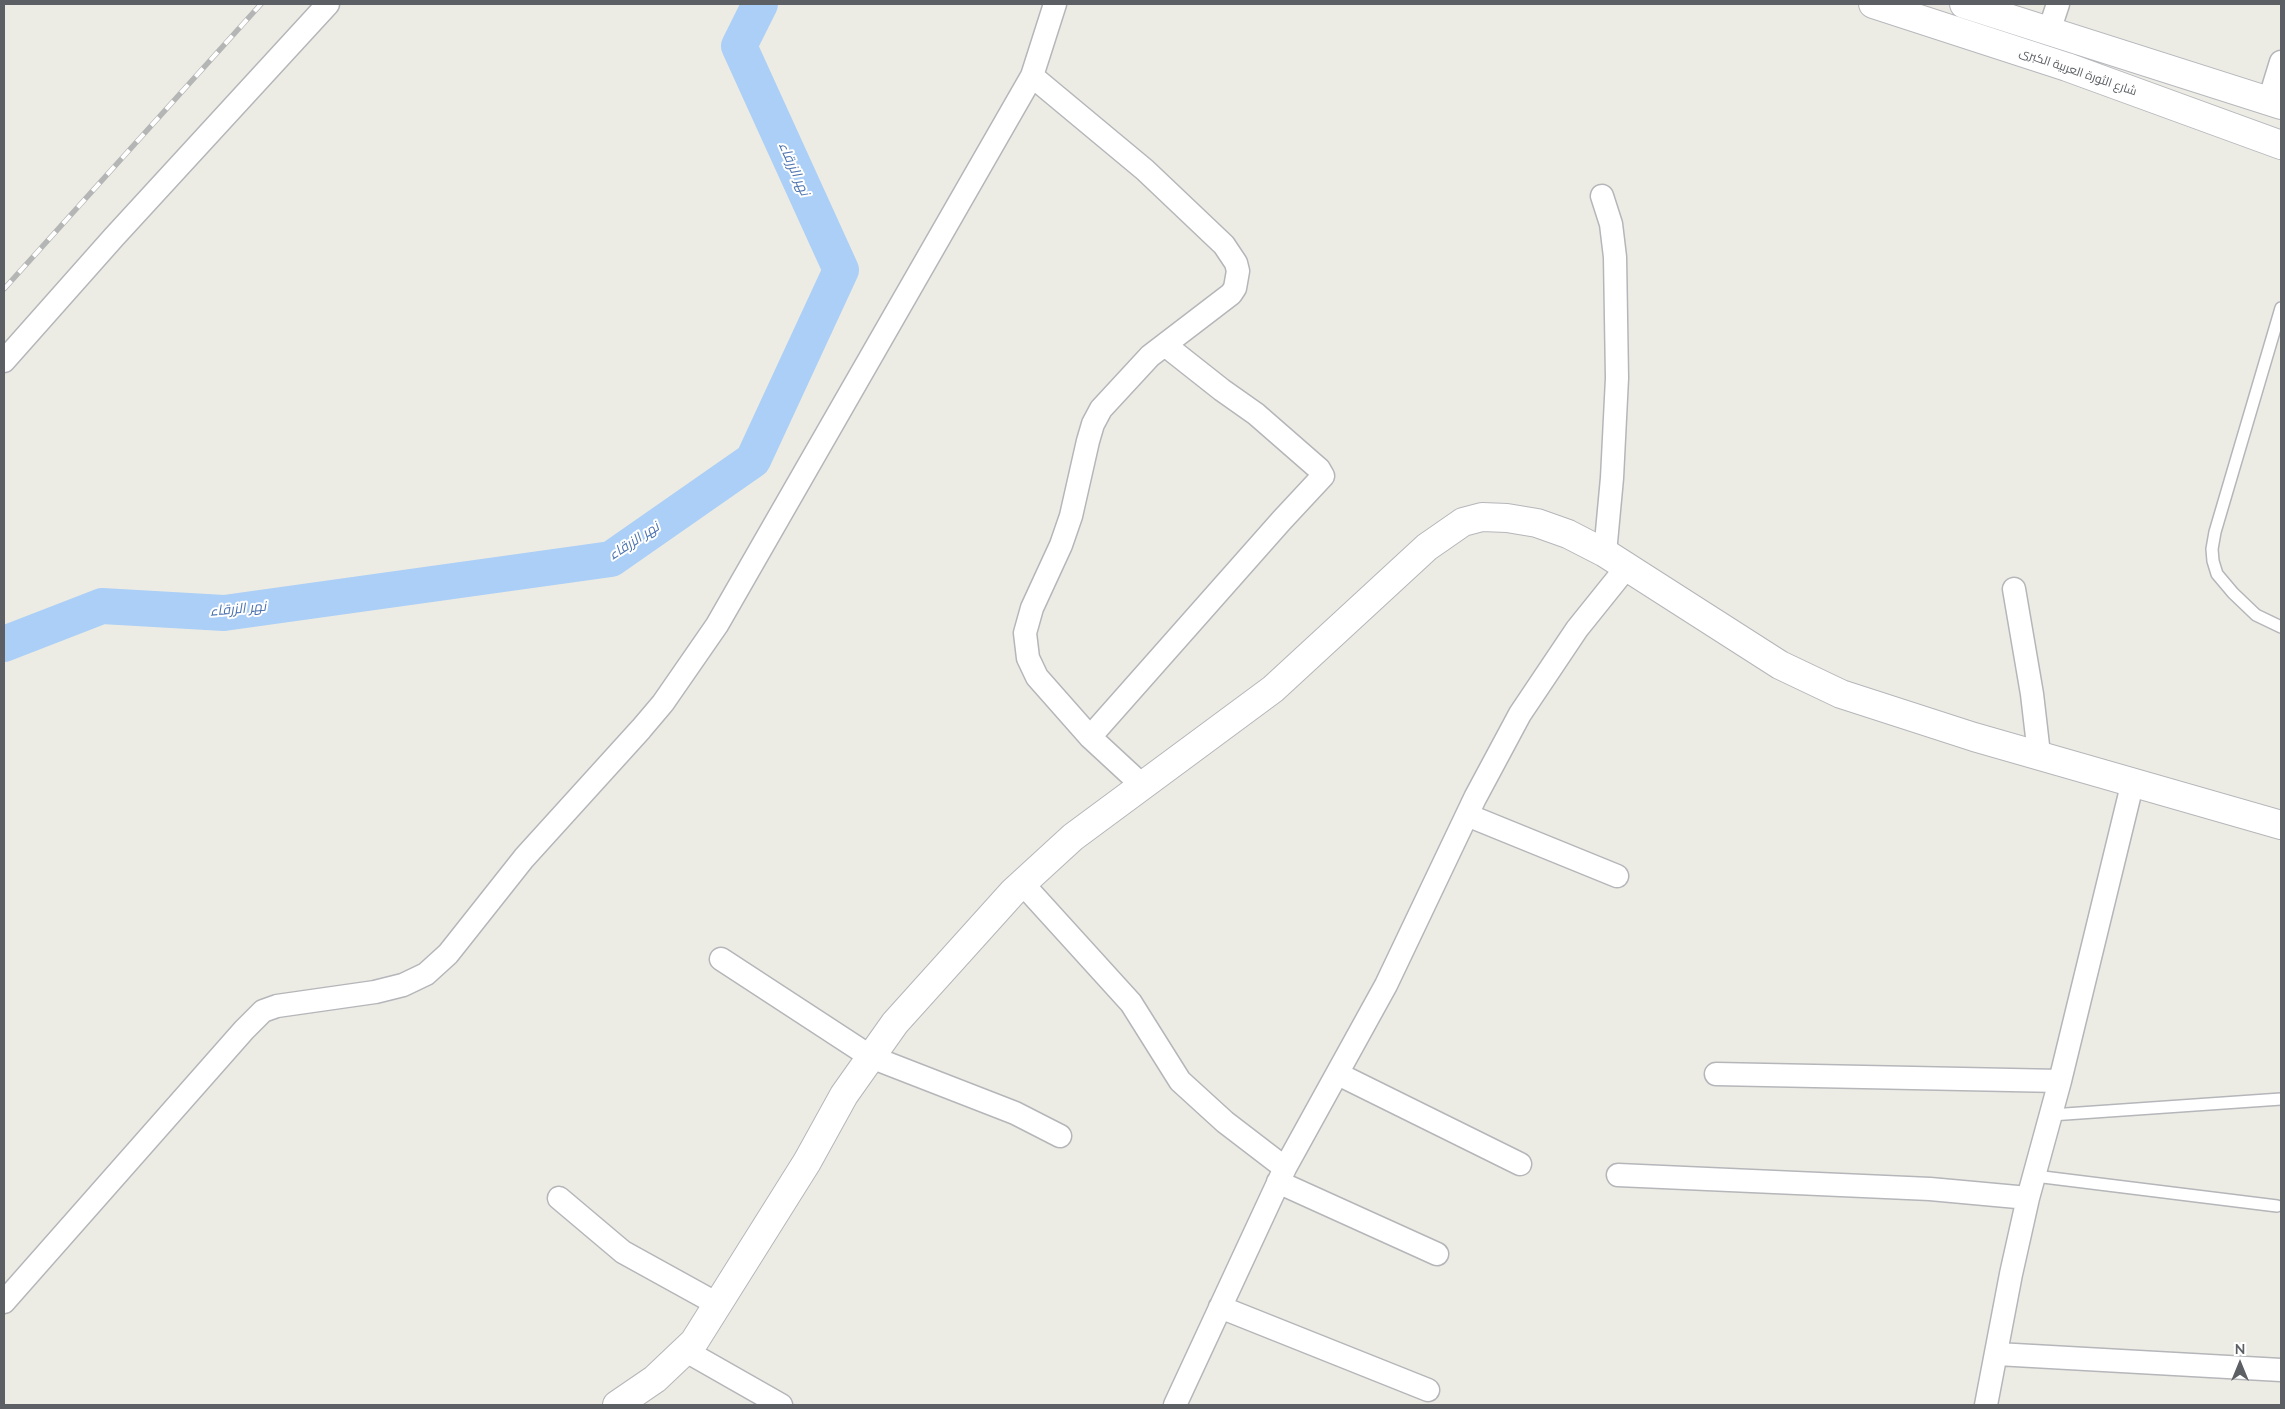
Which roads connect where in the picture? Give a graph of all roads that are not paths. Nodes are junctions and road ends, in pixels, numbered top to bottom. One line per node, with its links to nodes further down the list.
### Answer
1 (328, 4): 14 (street)
2 (1055, 4): 8 (street)
3 (1873, 4): 10 (street, شارع الثورة العربية الكبرى)
4 (1964, 4): 6 (street)
5 (2058, 4): 6 (street)
6 (2049, 31): 9 (street)
7 (2281, 62): 9 (street)
8 (1032, 76): 13 (street); 42 (street)
9 (2275, 103)
10 (2281, 145)
11 (1602, 196): 15 (street)
12 (2281, 308): 17 (lane)
13 (1165, 345): 18 (street); 18 (street)
14 (4, 361)
15 (1616, 561): 19 (street); 21 (street); 22 (street)
16 (2014, 590): 19 (street)
17 (2281, 627)
18 (1090, 737): 21 (street)
19 (2039, 754): 20 (street)
20 (2133, 781): 23 (street); 30 (street)
21 (1142, 786): 25 (street)
22 (1467, 815): 24 (street); 28 (street)
23 (2281, 825)
24 (1618, 876)
25 (1022, 883): 27 (street); 35 (street)
26 (721, 959): 27 (street)
27 (871, 1057): 33 (street); 43 (street)
28 (1338, 1074): 34 (street); 35 (street)
29 (1716, 1074): 30 (street)
30 (2060, 1081): 32 (street)
31 (2281, 1099): 32 (lane)
32 (2052, 1115): 37 (street)
33 (1060, 1136)
34 (1520, 1164)
35 (1282, 1175): 41 (street); 44 (street)
36 (1618, 1175): 39 (street)
37 (2035, 1176): 39 (street); 40 (lane)
38 (559, 1198): 43 (street)
39 (2028, 1198): 46 (street)
40 (2277, 1206)
41 (1437, 1254)
42 (4, 1302)
43 (719, 1305): 45 (street)
44 (1220, 1307): 48 (street); 51 (street)
45 (686, 1351): 49 (street); 50 (street)
46 (1997, 1354): 47 (street); 52 (street)
47 (2281, 1370)
48 (1428, 1390)
49 (617, 1405)
50 (781, 1405)
51 (1176, 1405)
52 (1986, 1405)

